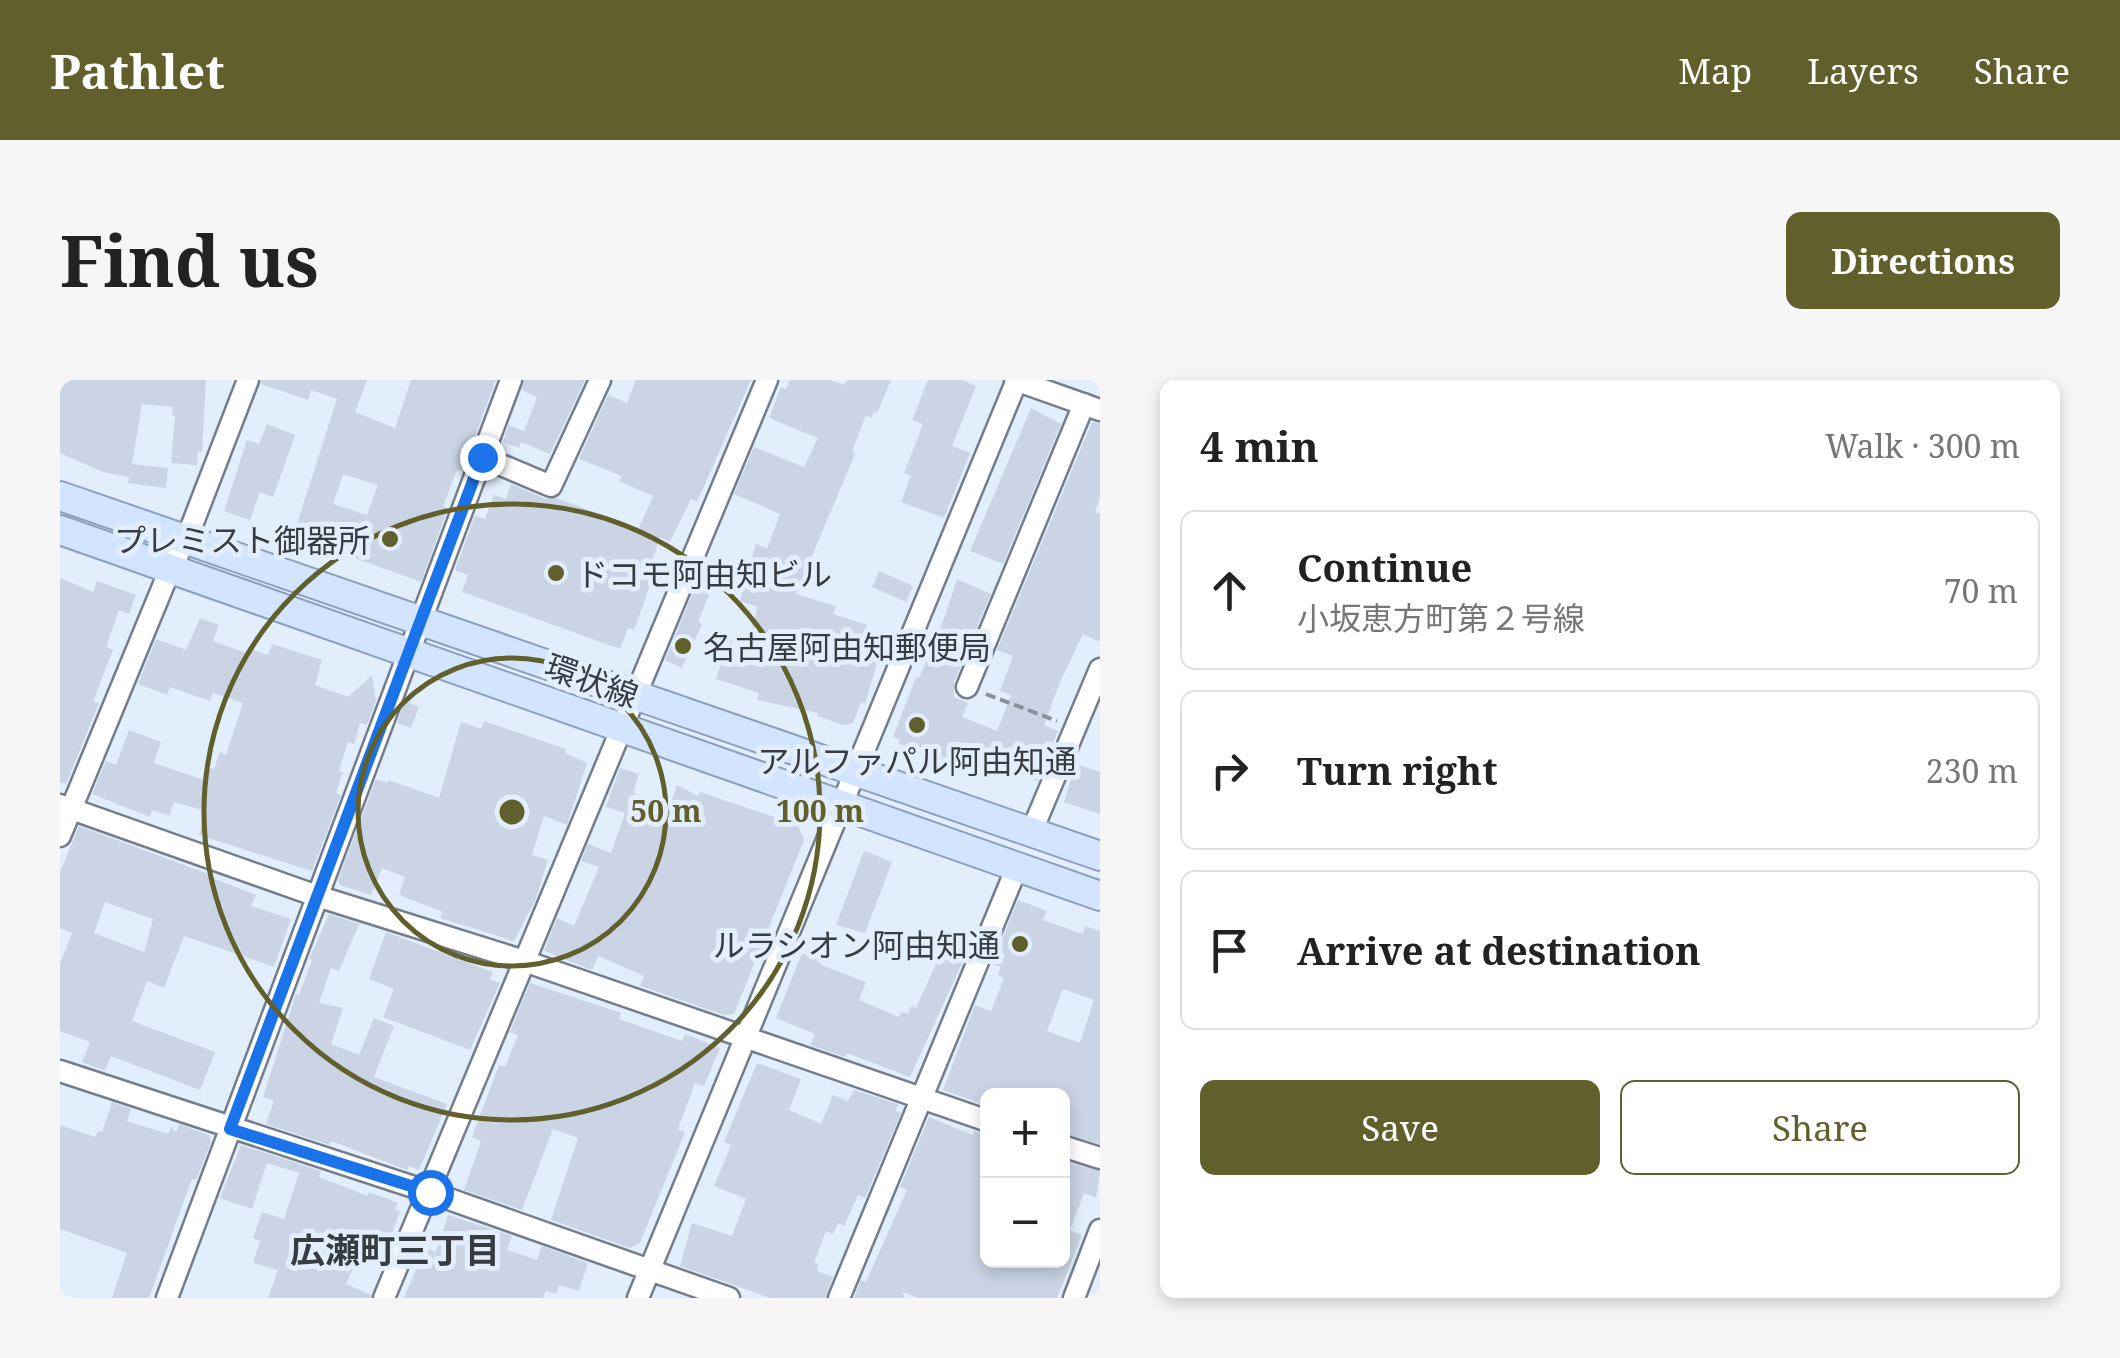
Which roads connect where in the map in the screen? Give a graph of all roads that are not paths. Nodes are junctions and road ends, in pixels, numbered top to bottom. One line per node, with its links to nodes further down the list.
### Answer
1 (248, 380): 10 (street)
2 (511, 380): 7 (street)
3 (600, 380): 7 (street)
4 (767, 380): 16 (street)
5 (1016, 380): 6 (street); 18 (street)
6 (1092, 407): 15 (street)
7 (482, 457): 12 (street)
8 (60, 496): 10 (main road, 環状線)
9 (60, 530): 11 (main road, 環状線)
10 (187, 538): 11 (street); 12 (main road, 環状線)
11 (171, 567): 13 (main road, 環状線); 20 (street)
12 (420, 619): 13 (street); 16 (main road, 環状線)
13 (408, 652): 17 (main road, 環状線); 25 (street)
14 (1098, 678): 21 (street)
15 (967, 687)
16 (636, 696): 17 (street); 18 (main road, 環状線)
17 (622, 728): 19 (main road, 環状線); 27 (street)
18 (858, 770): 19 (street); 21 (main road, 環状線)
19 (843, 806): 24 (main road, 環状線); 28 (street)
20 (66, 807): 22 (street); 25 (street)
21 (1031, 833): 23 (main road, 環状線)
22 (60, 836)
23 (1100, 856)
24 (1017, 867): 26 (main road, 環状線); 30 (street)
25 (317, 896): 27 (street); 32 (street)
26 (1100, 896)
27 (524, 961): 28 (street); 35 (street)
28 (746, 1038): 30 (street); 37 (street)
29 (60, 1071): 32 (street)
30 (922, 1098): 31 (street); 42 (street)
31 (980, 1118)
32 (230, 1129): 35 (street); 38 (street)
33 (1070, 1149): 34 (street)
34 (1100, 1158)
35 (430, 1192): 37 (street); 39 (street)
36 (1100, 1230): 43 (street)
37 (649, 1271): 40 (street); 41 (street)
38 (166, 1298)
39 (384, 1298)
40 (638, 1298)
41 (729, 1298)
42 (839, 1298)
43 (1074, 1298)

